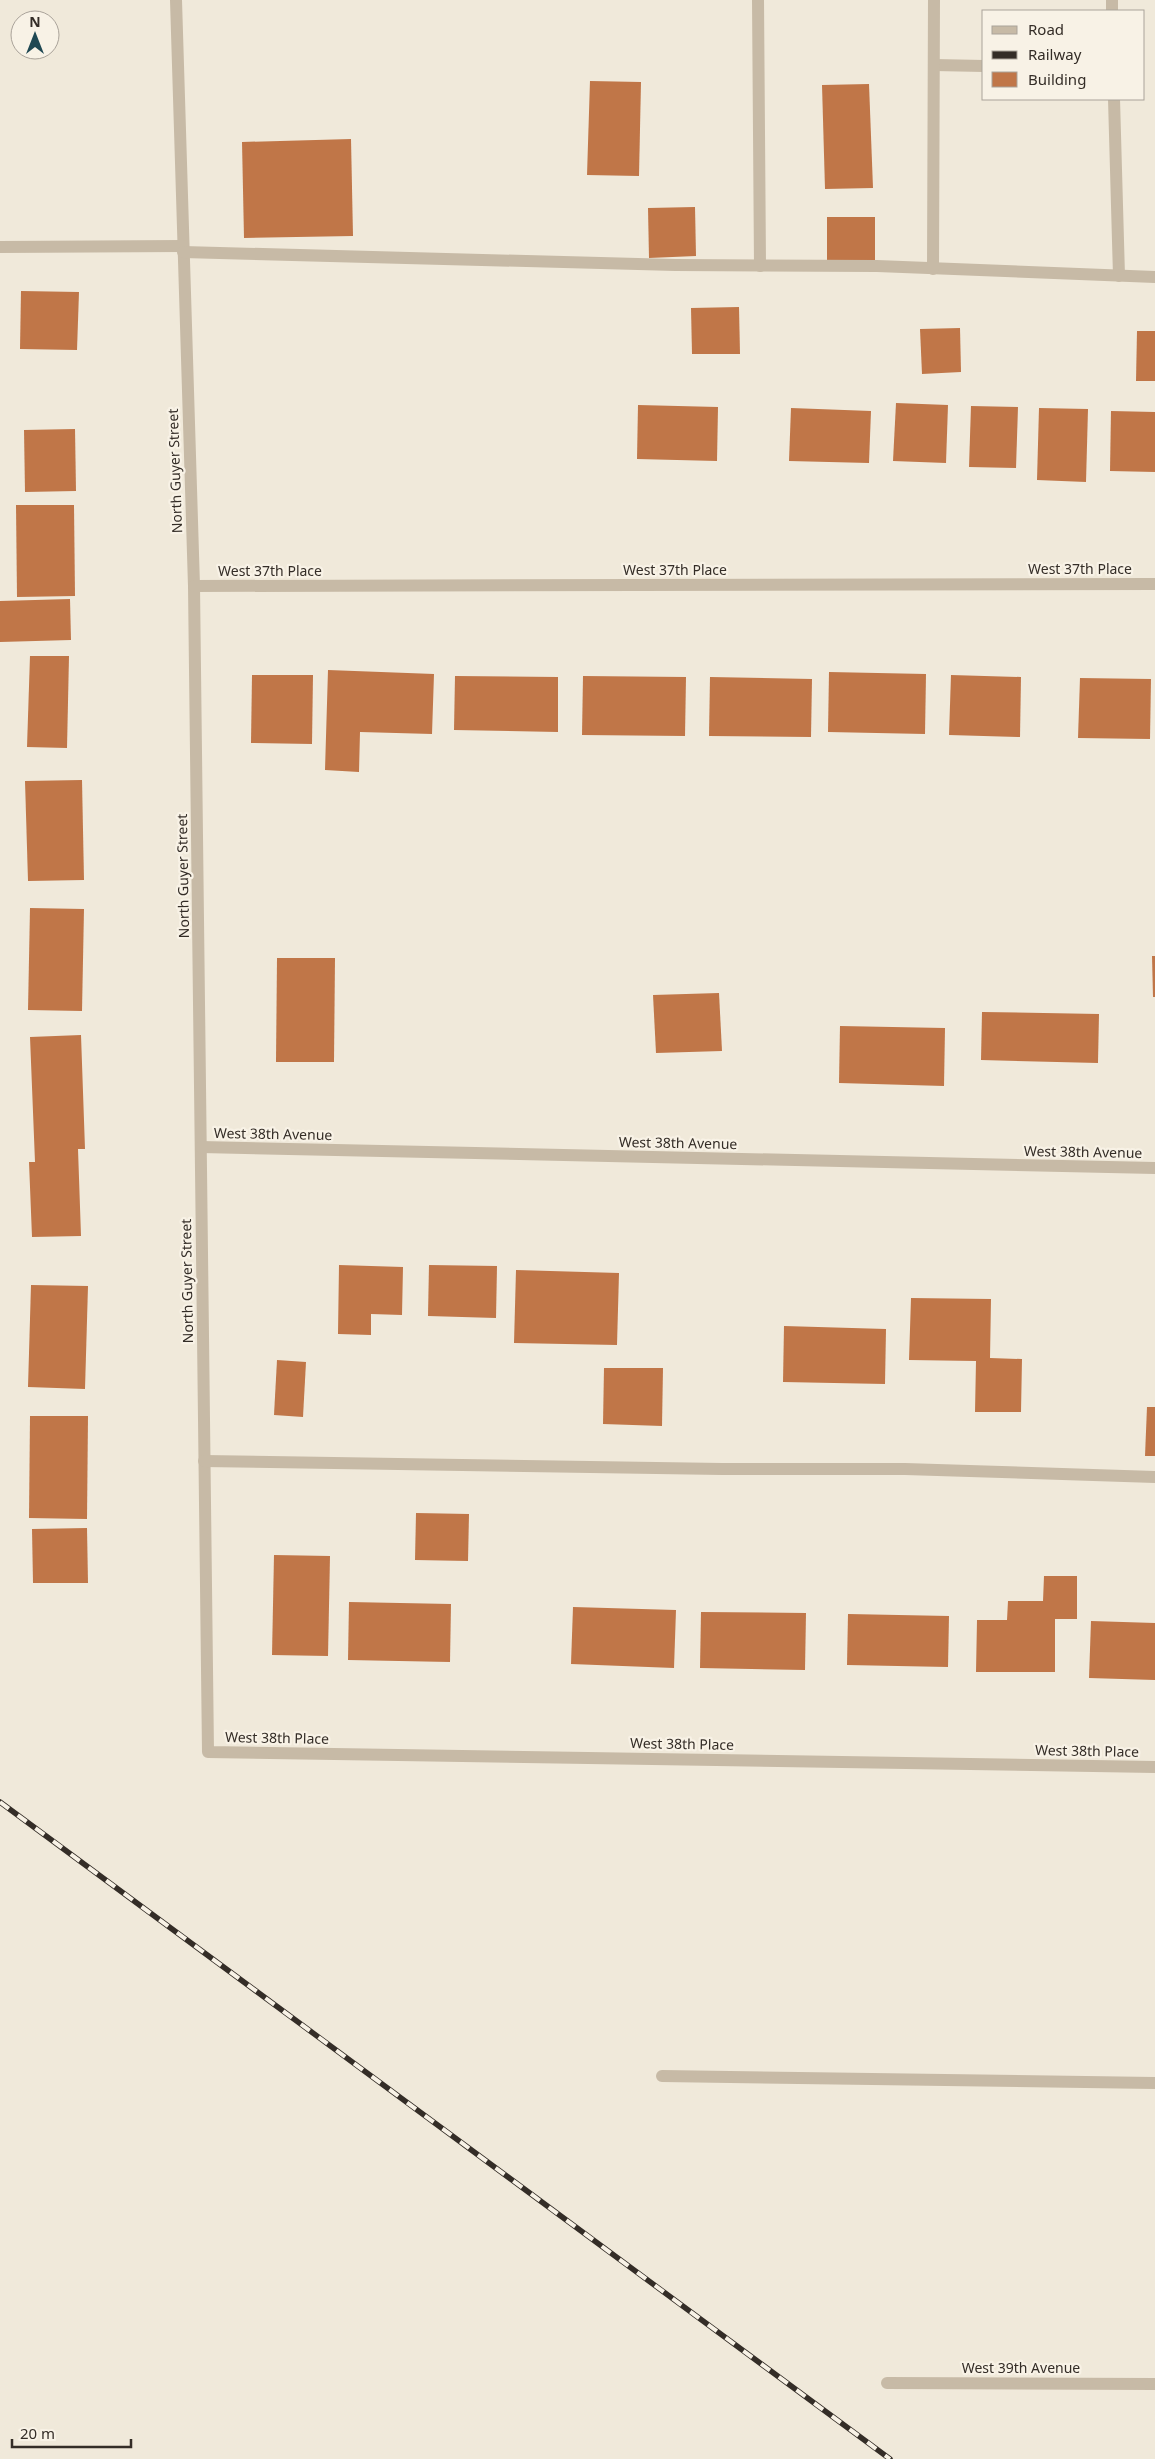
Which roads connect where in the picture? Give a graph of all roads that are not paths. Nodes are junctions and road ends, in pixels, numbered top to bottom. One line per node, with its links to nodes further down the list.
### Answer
1 (176, 0): 8 (street, North Guyer Street)
2 (758, 0): 9 (street)
3 (934, 0): 4 (street)
4 (934, 65): 5 (street); 10 (street)
5 (982, 66)
6 (1114, 100): 11 (street)
7 (0, 248): 8 (street)
8 (183, 249): 9 (street); 14 (street, North Guyer Street)
9 (760, 266): 10 (street)
10 (933, 269): 11 (street)
11 (1119, 276): 12 (street)
12 (1155, 277)
13 (1155, 584): 14 (street, West 37th Place)
14 (194, 586): 15 (street, North Guyer Street)
15 (201, 1148): 16 (street, West 38th Avenue); 17 (street, North Guyer Street)
16 (1155, 1168)
17 (204, 1461): 18 (street); 19 (street, North Guyer Street)
18 (1155, 1477)
19 (208, 1752): 20 (street, West 38th Place)
20 (1155, 1767)
21 (662, 2076): 22 (street)
22 (1155, 2083)
23 (887, 2383): 24 (street, West 39th Avenue)
24 (1155, 2384)

